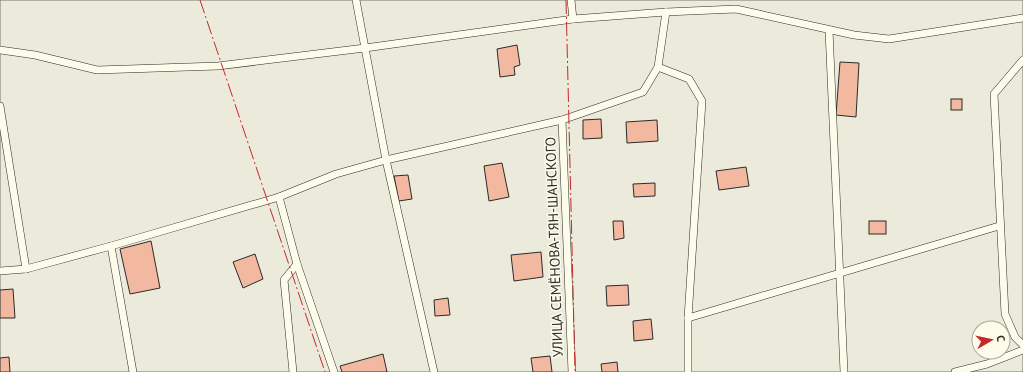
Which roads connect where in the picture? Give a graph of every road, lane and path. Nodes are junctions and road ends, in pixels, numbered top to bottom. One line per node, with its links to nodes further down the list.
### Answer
1 (356, 0): 7 (lane)
2 (571, 0): 5 (lane)
3 (666, 12): 5 (lane); 6 (lane); 10 (lane)
4 (1023, 18): 6 (lane)
5 (573, 19): 7 (lane)
6 (829, 30): 20 (lane)
7 (365, 48): 8 (lane); 13 (lane)
8 (0, 50)
9 (1023, 60): 15 (lane)
10 (658, 67): 12 (lane); 21 (lane)
11 (0, 106): 18 (lane)
12 (562, 120): 13 (lane); 28 (lane, УЛИЦА СЕМЁНОВА-ТЯН-ШАНСКОГО)
13 (386, 160): 14 (lane); 27 (lane)
14 (278, 197): 16 (lane); 17 (lane)
15 (999, 226): 20 (lane); 22 (lane)
16 (111, 246): 18 (lane); 24 (lane)
17 (297, 264): 25 (lane); 26 (lane)
18 (26, 269): 19 (lane)
19 (0, 272)
20 (840, 273): 21 (lane); 30 (lane)
21 (688, 318): 29 (lane)
22 (1023, 345)
23 (1023, 350): 31 (lane)
24 (133, 372)
25 (293, 372)
26 (334, 372)
27 (434, 372)
28 (572, 372)
29 (688, 372)
30 (844, 372)
31 (955, 372)

